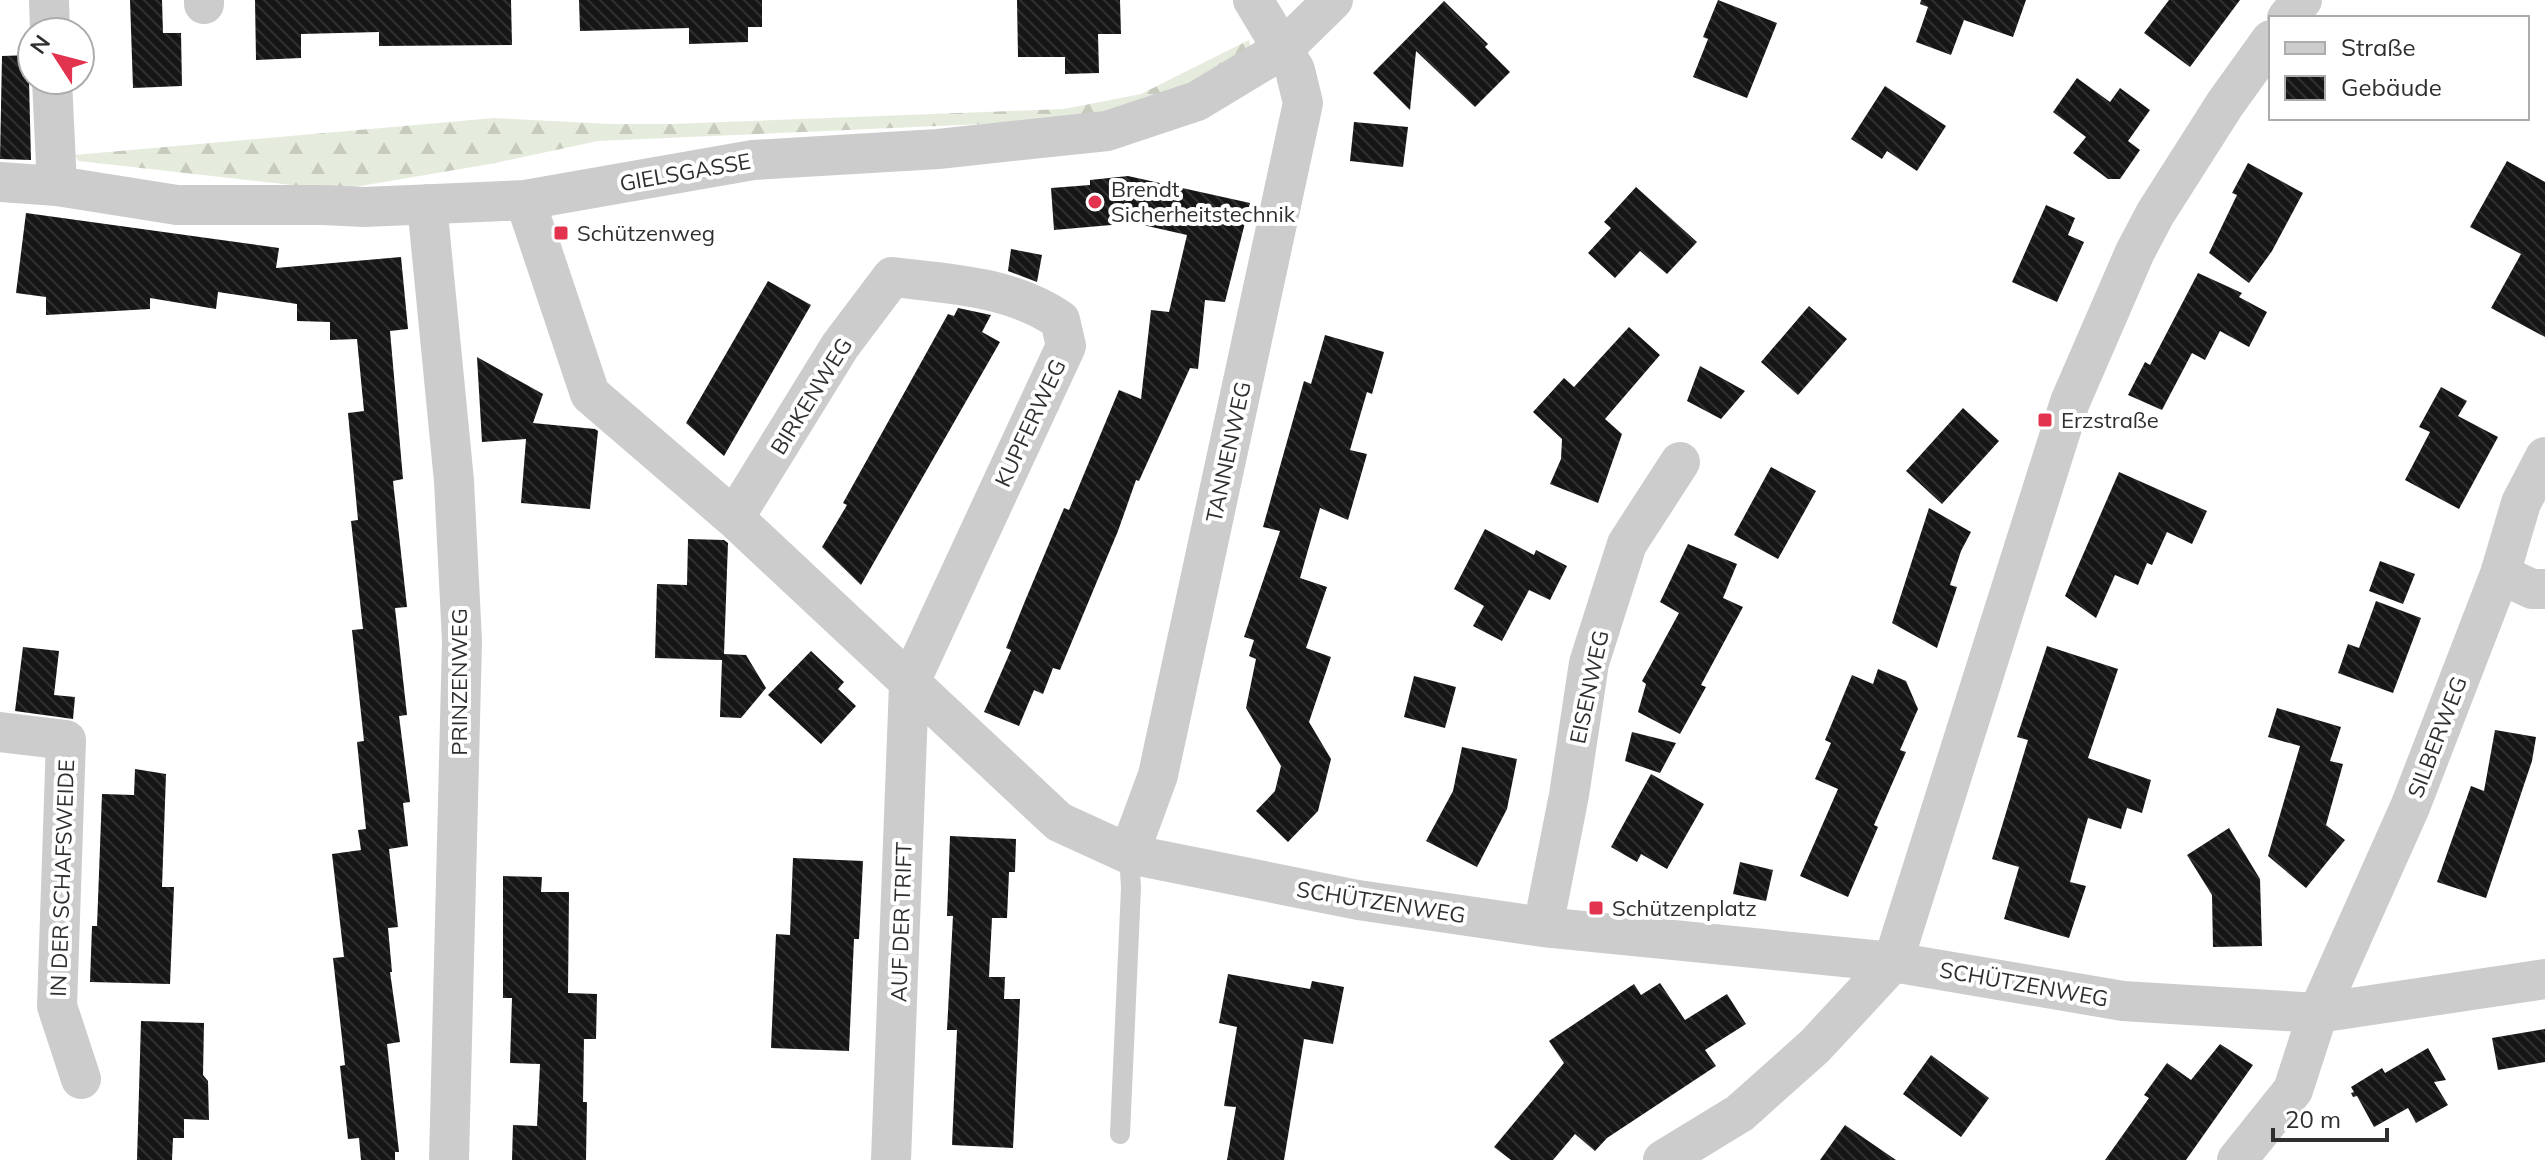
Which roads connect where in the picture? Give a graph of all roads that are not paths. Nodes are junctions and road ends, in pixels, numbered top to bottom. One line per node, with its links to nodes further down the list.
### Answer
1 (1253, 0): 6 (street, TANNENWEG)
2 (1333, 0): 6 (street, GIELSGASSE)
3 (2302, 0): 4 (street)
4 (2289, 16)
5 (2269, 43): 22 (street)
6 (1283, 49): 10 (street, GIELSGASSE); 20 (street, TANNENWEG)
7 (53, 96): 9 (street)
8 (0, 182): 9 (street, GIELSGASSE)
9 (57, 186): 11 (street, GIELSGASSE)
10 (525, 200): 11 (street, GIELSGASSE); 15 (street, SCHÜTZENWEG)
11 (427, 204): 27 (street, PRINZENWEG)
12 (892, 277): 15 (street, BIRKENWEG); 18 (street, KUPFERWEG)
13 (2545, 457): 16 (street, SILBERWEG)
14 (1680, 462): 21 (street, EISENWEG)
15 (734, 518): 18 (street, SCHÜTZENWEG)
16 (2500, 574): 17 (street); 24 (street, SILBERWEG)
17 (2545, 589)
18 (909, 684): 20 (street, SCHÜTZENWEG); 28 (street, AUF DER TRIFT)
19 (0, 732): 25 (street, IN DER SCHAFSWEIDE)
20 (1129, 854): 21 (street, SCHÜTZENWEG); 26 (lane)
21 (1543, 927): 22 (street, SCHÜTZENWEG)
22 (1893, 962): 24 (street, SCHÜTZENWEG); 29 (street)
23 (2545, 979): 24 (street, SCHÜTZENWEG)
24 (2318, 1013): 30 (street, SILBERWEG)
25 (81, 1079)
26 (1120, 1134)
27 (449, 1160)
28 (891, 1160)
29 (1663, 1160)
30 (2237, 1160)

